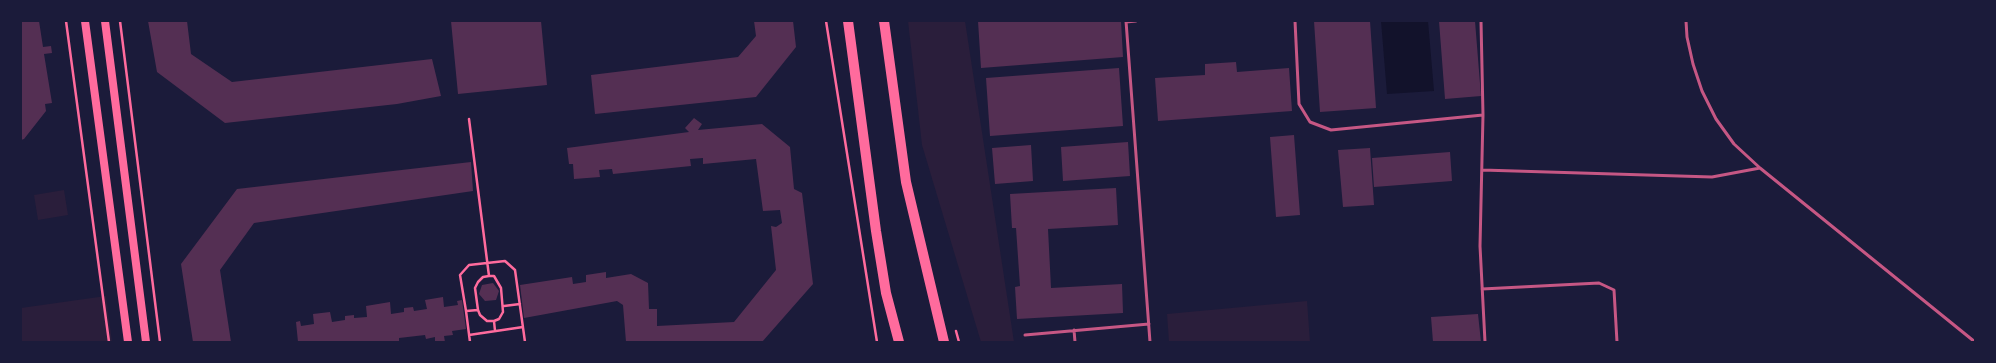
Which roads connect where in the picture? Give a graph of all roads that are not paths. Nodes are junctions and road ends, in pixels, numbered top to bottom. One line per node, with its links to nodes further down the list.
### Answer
1 (85, 21): 17 (main road)
2 (105, 21): 18 (main road)
3 (848, 21): 19 (main road)
4 (884, 21): 20 (main road)
5 (1126, 21): 6 (lane); 14 (lane)
6 (1136, 21)
7 (1296, 21): 10 (lane)
8 (1481, 21): 10 (lane)
9 (1686, 21): 11 (lane)
10 (1484, 114): 12 (lane)
11 (1760, 168): 12 (lane); 25 (lane)
12 (1482, 170): 13 (lane)
13 (1482, 289): 23 (lane); 24 (lane)
14 (1149, 324): 15 (lane); 22 (lane)
15 (1074, 330): 16 (lane); 21 (lane)
16 (1025, 335)
17 (128, 342)
18 (146, 342)
19 (899, 342)
20 (944, 342)
21 (1075, 342)
22 (1150, 342)
23 (1484, 342)
24 (1616, 342)
25 (1975, 342)

